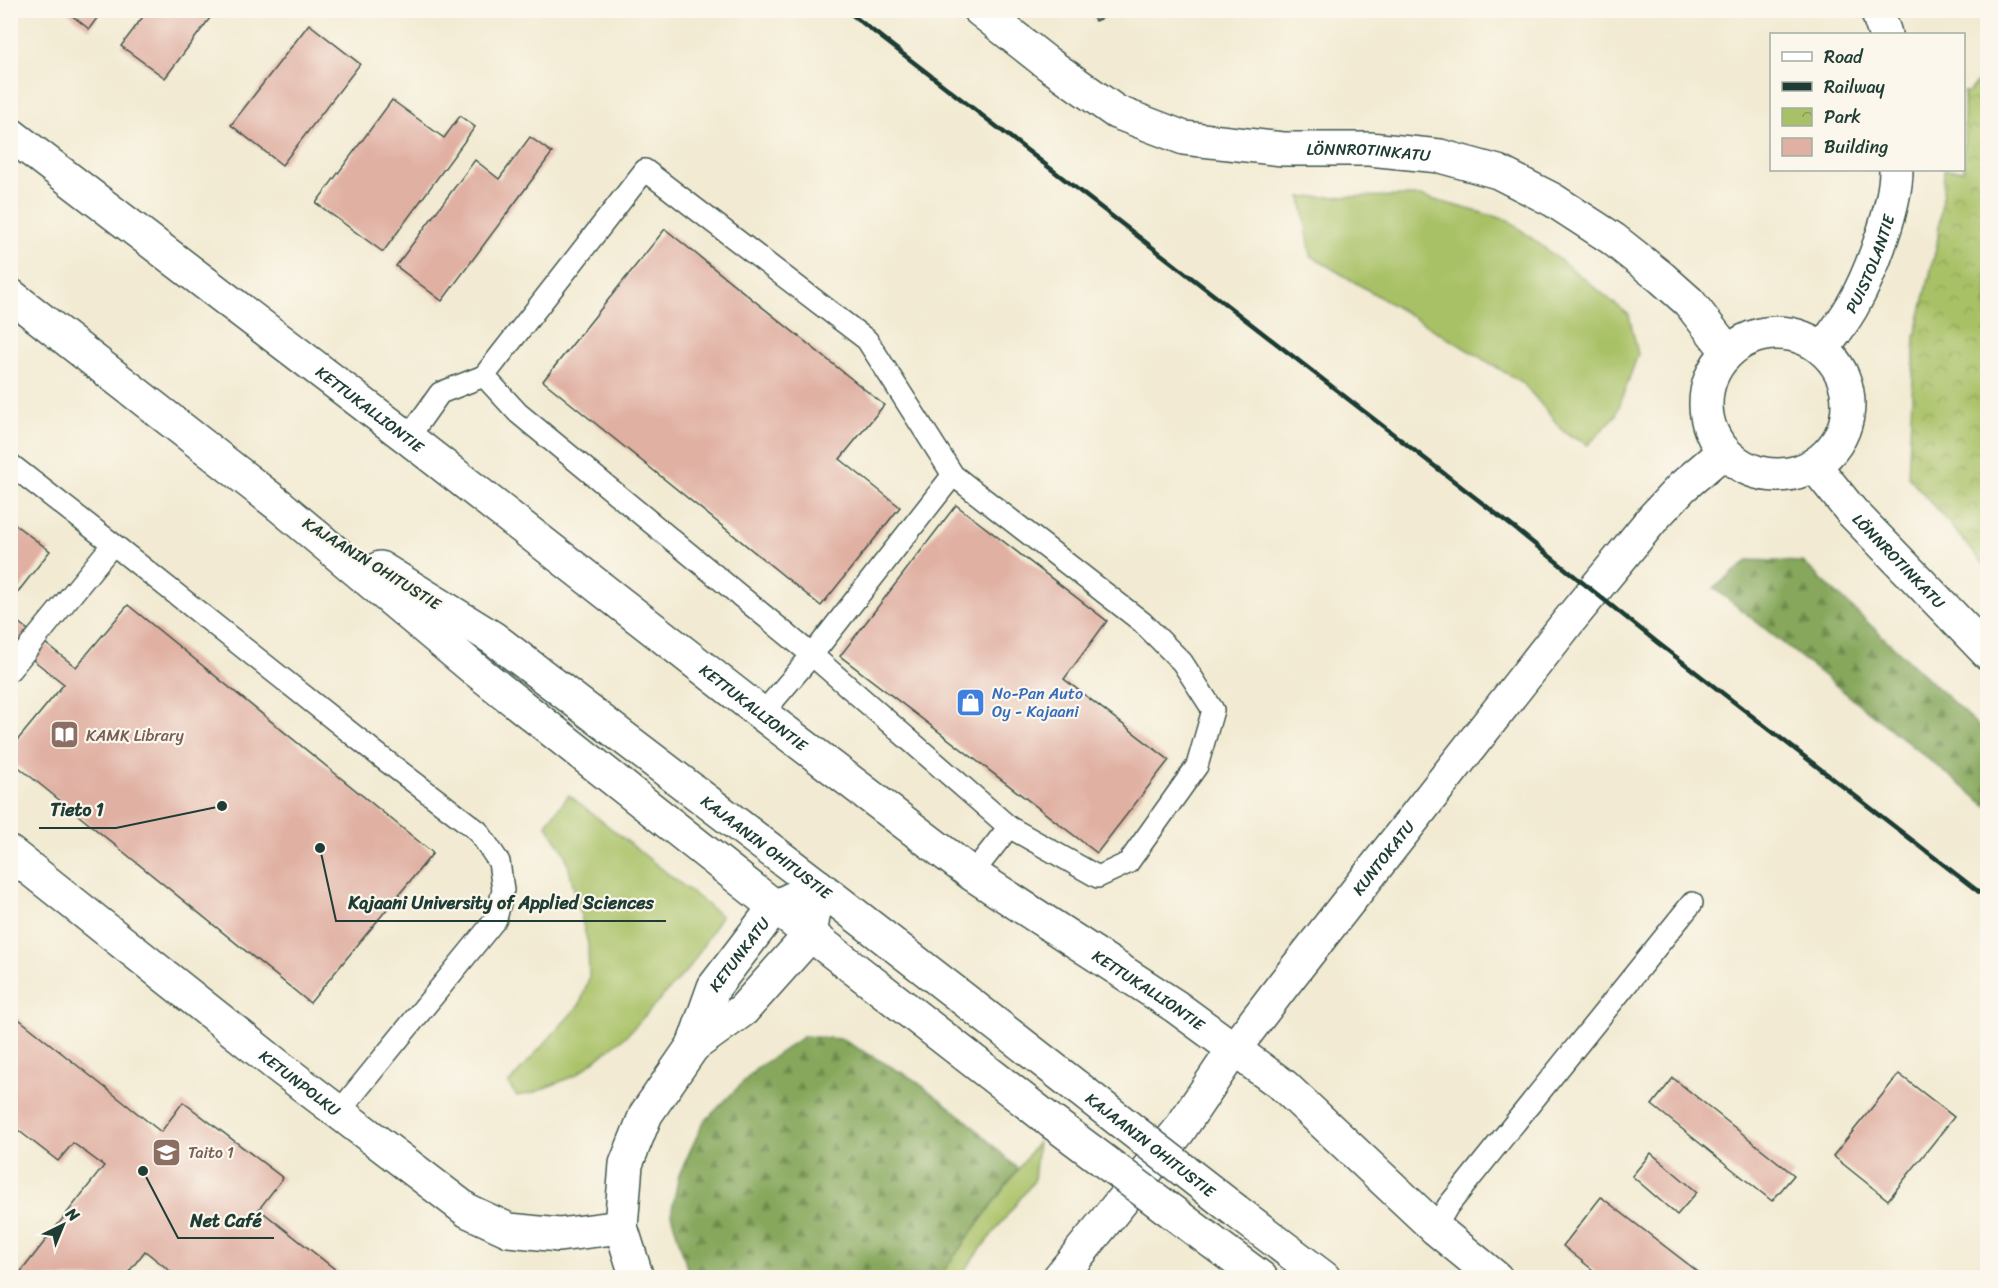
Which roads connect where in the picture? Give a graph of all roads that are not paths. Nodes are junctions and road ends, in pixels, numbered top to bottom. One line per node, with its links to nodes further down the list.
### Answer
1 (980, 10): 8 (main road, LÖNNROTINKATU)
2 (1877, 10): 3 (main road)
3 (1885, 33)
4 (10, 134): 10 (main road, KETTUKALLIONTIE)
5 (1896, 171): 7 (main road, PUISTOLANTIE)
6 (10, 295): 15 (main road, KAJAANIN OHITUSTIE)
7 (1823, 349): 8 (main road); 13 (main road)
8 (1728, 352): 11 (main road)
9 (484, 376): 10 (lane); 14 (lane); 18 (lane)
10 (408, 438): 20 (main road, KETTUKALLIONTIE)
11 (1723, 452): 13 (main road); 29 (main road, KUNTOKATU)
12 (10, 464): 16 (lane)
13 (1814, 465): 17 (main road, LÖNNROTINKATU)
14 (953, 475): 18 (lane); 21 (lane)
15 (279, 505): 24 (main road, KAJAANIN OHITUSTIE); 26 (main road, KAJAANIN OHITUSTIE)
16 (113, 544): 19 (lane); 30 (lane)
17 (1988, 653)
18 (812, 655): 20 (lane); 21 (lane)
19 (10, 670)
20 (762, 714): 23 (main road, KETTUKALLIONTIE)
21 (1009, 827): 23 (lane)
22 (10, 853): 30 (main road, KETUNPOLKU)
23 (972, 874): 29 (main road, KETTUKALLIONTIE)
24 (818, 886): 26 (main road, KETUNKATU); 27 (main road); 36 (main road, KAJAANIN OHITUSTIE, bridge)
25 (1692, 903): 32 (lane)
26 (775, 907): 27 (main road, KAJAANIN OHITUSTIE); 28 (main road, KETUNKATU)
27 (810, 935): 28 (main road, KETUNKATU); 35 (main road, KAJAANIN OHITUSTIE, bridge)
28 (693, 1046): 31 (main road, KETUNKATU)
29 (1234, 1049): 32 (main road, KETTUKALLIONTIE); 34 (main road, KUNTOKATU)
30 (339, 1112): 31 (main road, KETUNPOLKU)
31 (621, 1227): 33 (main road, KETUNKATU)
32 (1435, 1228): 37 (main road, KETTUKALLIONTIE)
33 (637, 1278)
34 (1059, 1278)
35 (1261, 1278)
36 (1324, 1278)
37 (1496, 1278)

